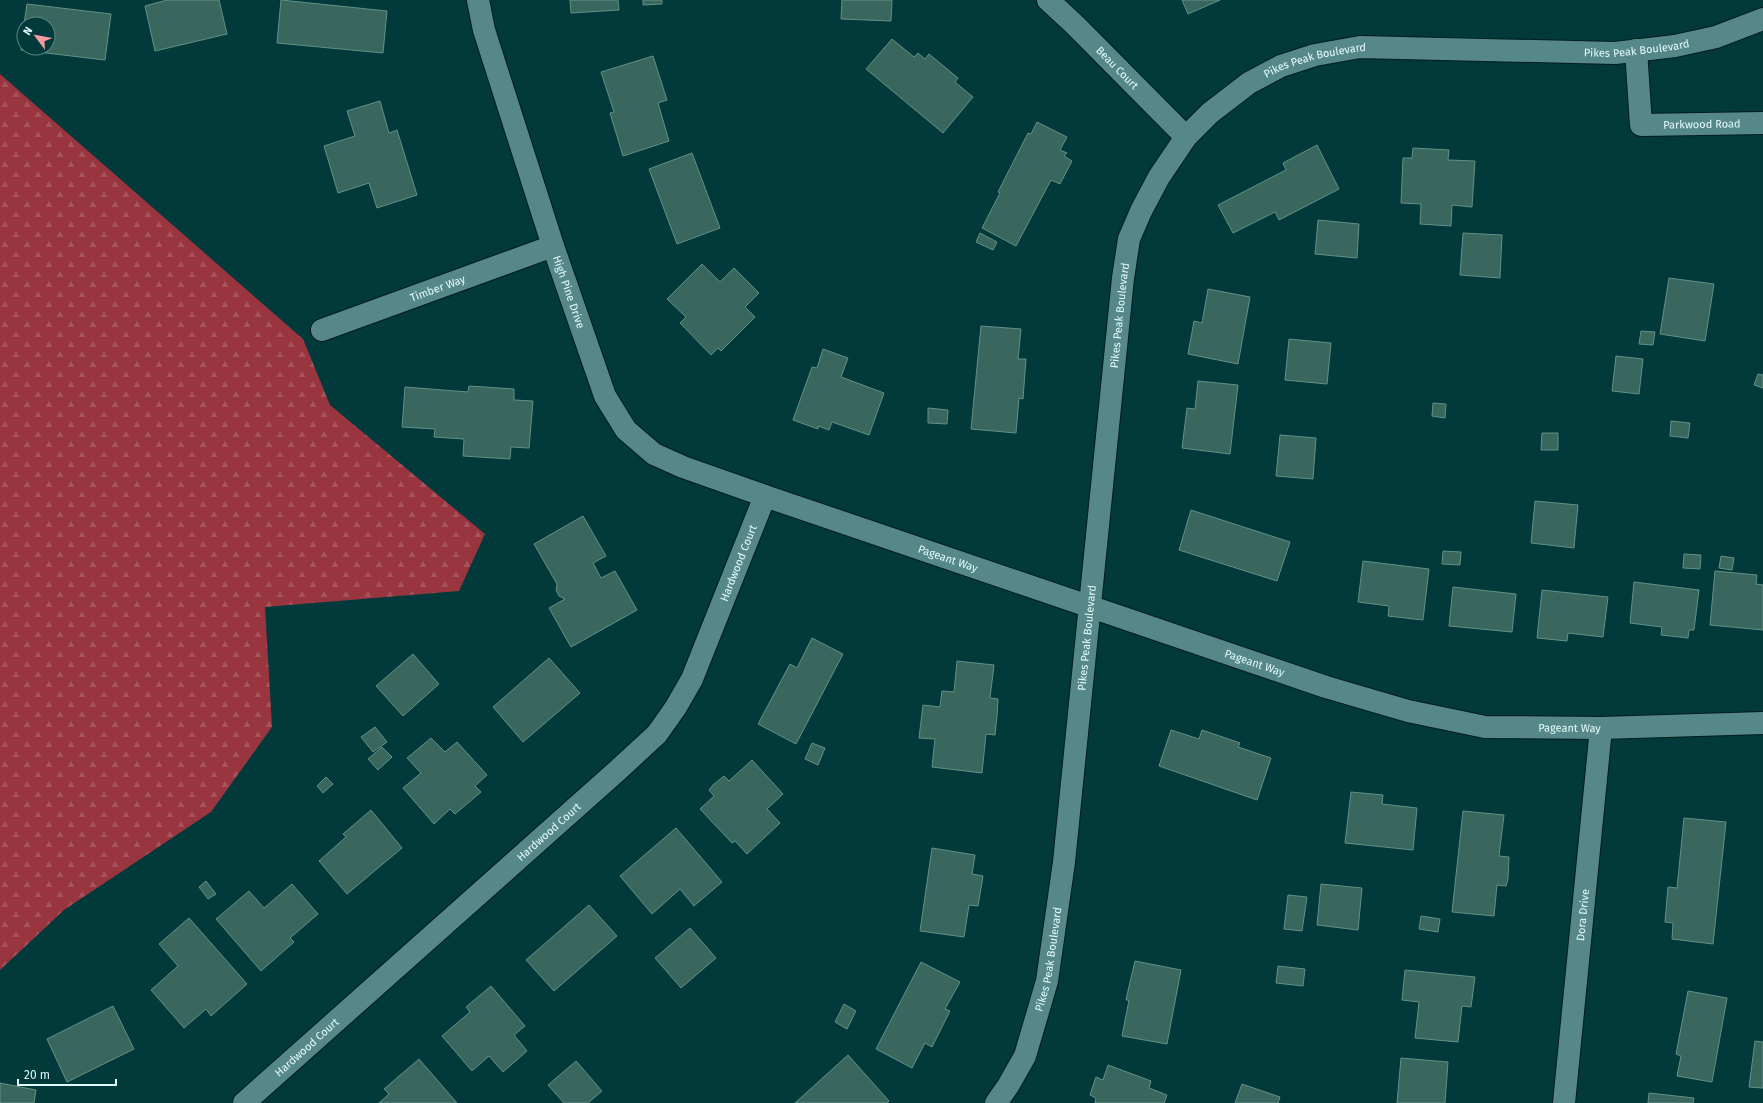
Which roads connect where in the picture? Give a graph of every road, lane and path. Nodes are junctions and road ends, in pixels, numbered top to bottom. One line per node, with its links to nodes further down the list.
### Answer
1 (478, 0): 7 (street, High Pine Drive)
2 (1048, 0): 6 (street, Beau Court)
3 (1763, 19): 4 (street, Pikes Peak Boulevard)
4 (1636, 50): 5 (street, Parkwood Road); 6 (street, Pikes Peak Boulevard)
5 (1763, 123)
6 (1186, 137): 10 (street, Pikes Peak Boulevard)
7 (553, 246): 8 (street, Timber Way); 9 (street, High Pine Drive)
8 (322, 330)
9 (765, 496): 10 (street, Pageant Way); 13 (street, Hardwood Court)
10 (1089, 605): 12 (street, Pageant Way); 14 (street, Pikes Peak Boulevard)
11 (1763, 723): 12 (street, Pageant Way)
12 (1602, 728): 15 (street, Dora Drive)
13 (244, 1103)
14 (996, 1103)
15 (1564, 1103)

